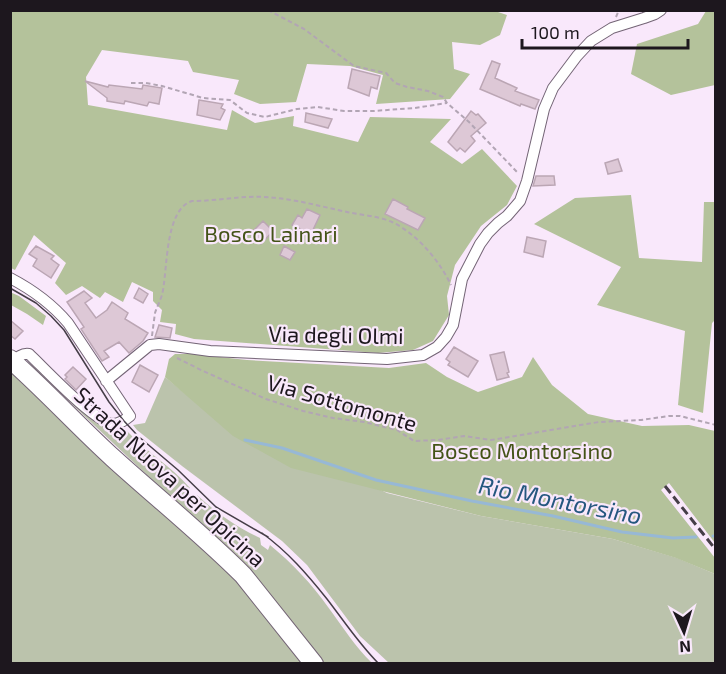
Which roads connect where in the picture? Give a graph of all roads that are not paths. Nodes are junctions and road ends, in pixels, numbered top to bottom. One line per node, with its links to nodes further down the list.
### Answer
1 (660, 10): 4 (street, Via degli Olmi)
2 (10, 278): 4 (street)
3 (12, 360): 4 (street); 5 (main road, Strada Nuova per Opicina)
4 (106, 381)
5 (314, 663)

